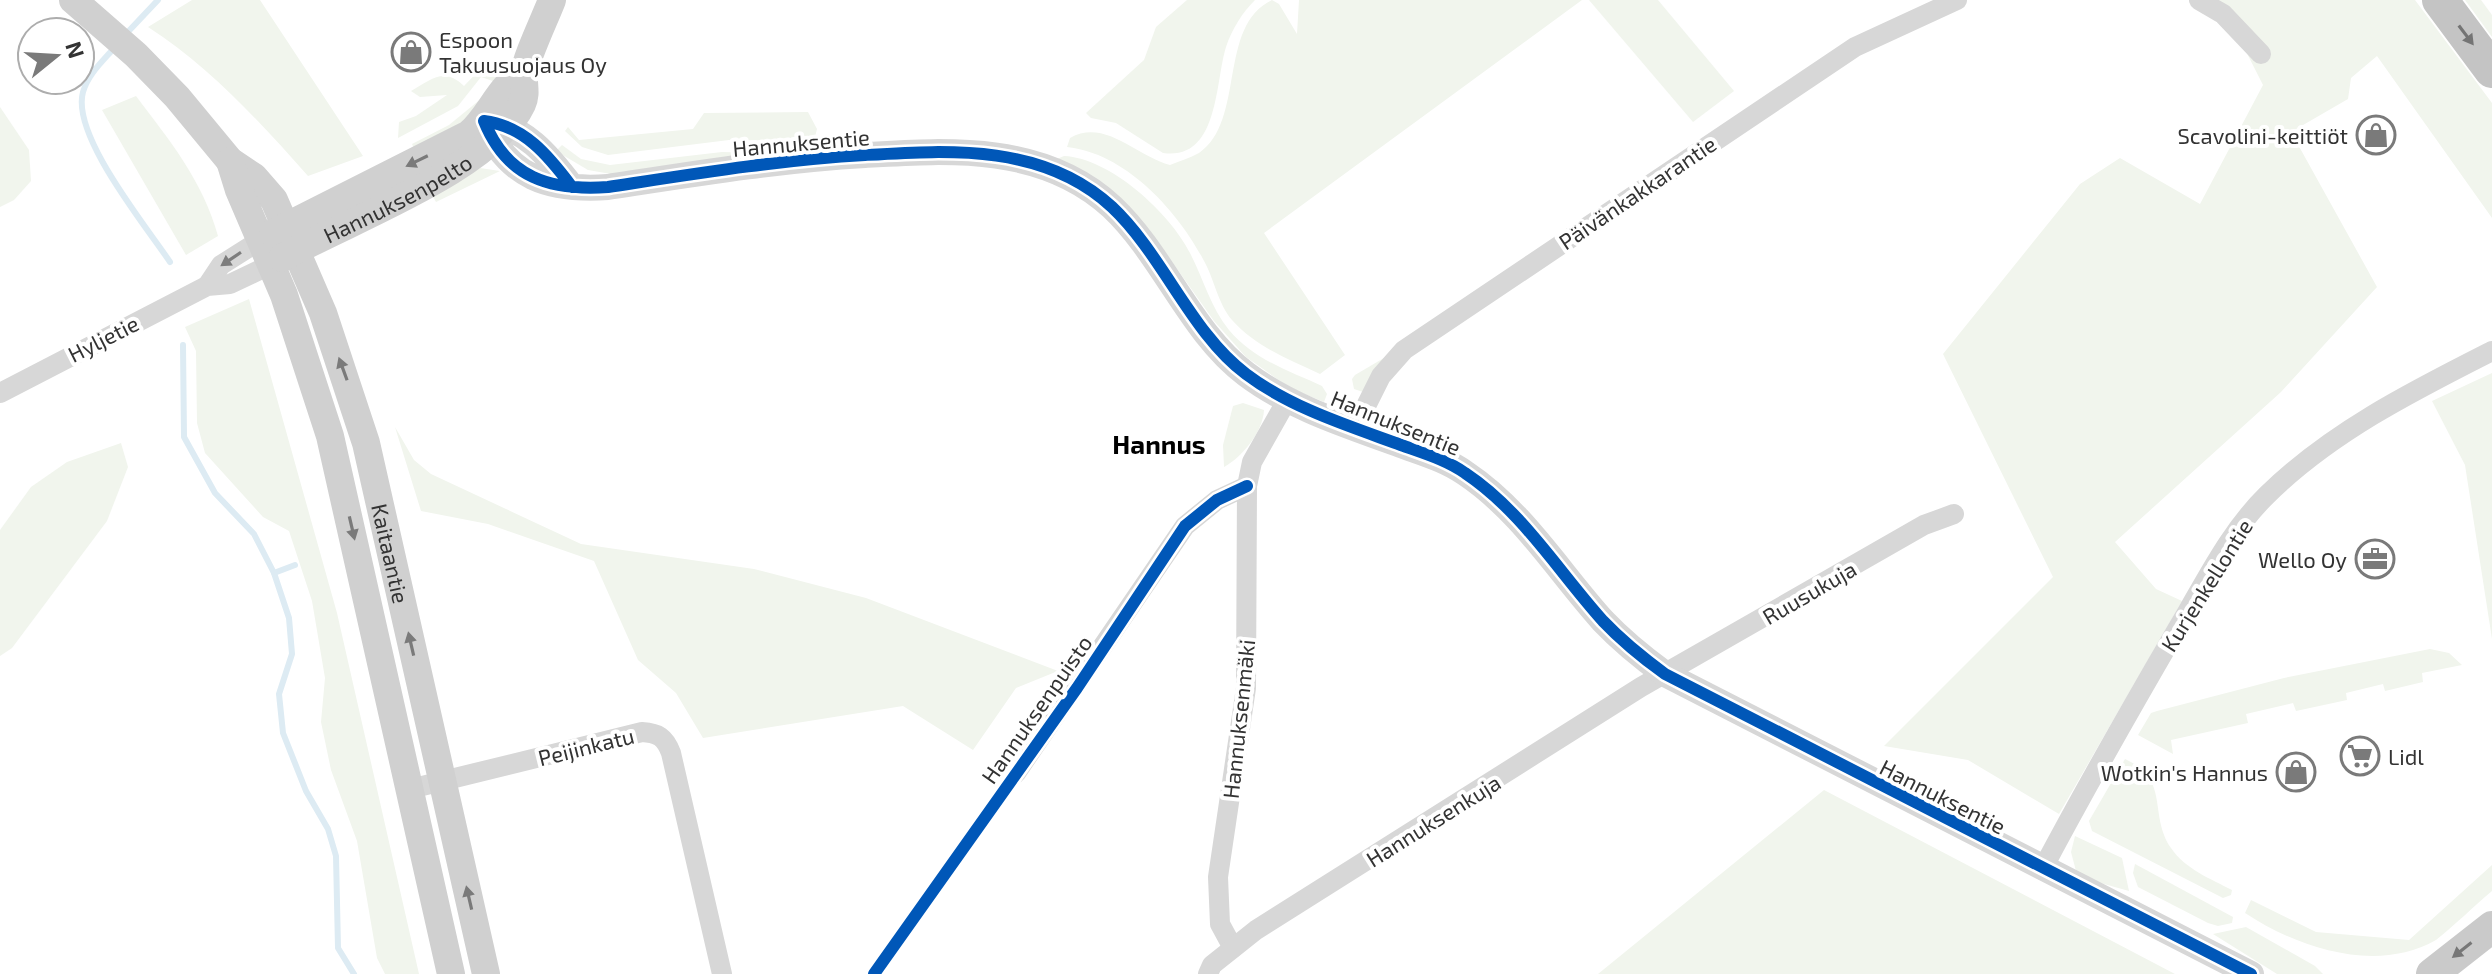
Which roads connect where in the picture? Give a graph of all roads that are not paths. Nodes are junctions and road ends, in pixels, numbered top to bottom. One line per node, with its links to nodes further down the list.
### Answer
1 (552, 0): 8 (main road, Hannuksenpelto)
2 (1957, 0): 15 (street, Päivänkakkarantie)
3 (2199, 0): 6 (street)
4 (2440, 0): 7 (highway, one-way to 7)
5 (77, 3): 9 (main road, Kaitaantie)
6 (2261, 54)
7 (2492, 70)
8 (494, 129): 10 (main road, Hannuksenpelto); 14 (street, Hannuksentie)
9 (230, 161): 10 (main road, Kaitaantie); 11 (main road, Kaitaantie)
10 (292, 237): 11 (main road, Hannuksenpelto); 20 (main road, Kaitaantie, one-way to 10)
11 (267, 252): 13 (street, Hyljetie); 21 (main road, Kaitaantie, one-way to 21)
12 (2492, 351): 22 (street, Kurjenkellontie)
13 (0, 393)
14 (1287, 400): 15 (street, Hannuksentie); 16 (street, Hannuksenmäki)
15 (1355, 428): 18 (street, Hannuksentie)
16 (1247, 486): 19 (street, Hannuksenpuisto); 24 (street, Hannuksenmäki)
17 (1954, 514): 18 (street, Ruusukuja)
18 (1665, 674): 22 (street, Hannuksentie); 24 (street, Hannuksenkuja)
19 (1016, 773)
20 (442, 781): 21 (street, Peijinkatu); 26 (main road, Kaitaantie, one-way to 20); 27 (street, Peijinkatu)
21 (410, 789): 25 (main road, Kaitaantie)
22 (2042, 870): 29 (street, Hannuksentie)
23 (2492, 927): 30 (main road, one-way to 30)
24 (1233, 948): 28 (street, Hannuksenkuja)
25 (451, 974)
26 (486, 974)
27 (722, 974)
28 (1208, 974)
29 (2249, 974)
30 (2432, 974)

